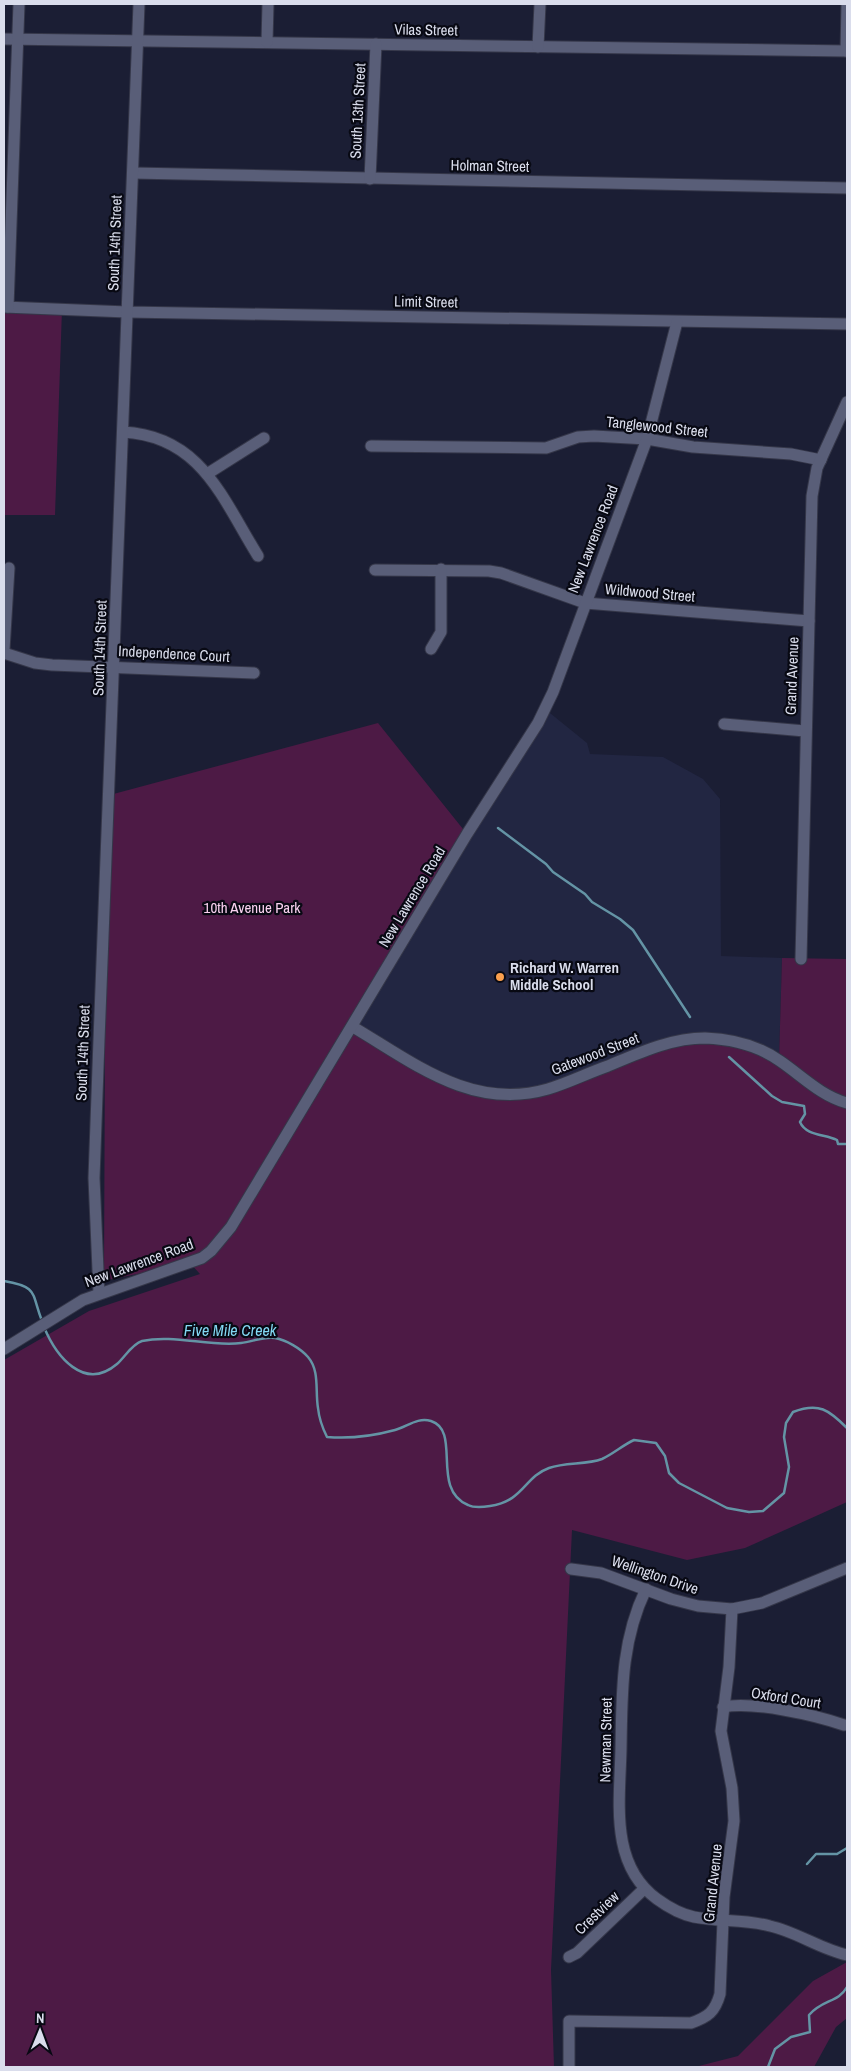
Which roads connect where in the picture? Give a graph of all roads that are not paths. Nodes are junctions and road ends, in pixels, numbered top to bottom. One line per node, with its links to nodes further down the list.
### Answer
1 (19, 4): 7 (street)
2 (139, 4): 8 (street, South 14th Street)
3 (268, 4): 9 (street)
4 (540, 4): 11 (street)
5 (847, 4): 12 (street)
6 (4, 39): 7 (street, Vilas Street)
7 (18, 39): 8 (street, Vilas Street); 16 (street)
8 (138, 40): 9 (street, Vilas Street); 13 (street, South 14th Street)
9 (267, 42): 10 (street, Vilas Street)
10 (376, 44): 11 (street, Vilas Street); 14 (street, South 13th Street)
11 (538, 47): 12 (street, Vilas Street)
12 (846, 51)
13 (133, 173): 14 (street, Holman Street); 17 (street, South 14th Street)
14 (370, 179): 15 (street, Holman Street)
15 (847, 188)
16 (6, 307): 17 (street, Limit Street)
17 (127, 312): 18 (street, Limit Street); 21 (street, South 14th Street)
18 (677, 322): 19 (street, Limit Street); 23 (street, New Lawrence Road)
19 (847, 324)
20 (847, 402): 25 (street, Grand Avenue)
21 (123, 432): 26 (street); 35 (street, South 14th Street)
22 (264, 438): 26 (street)
23 (647, 438): 24 (street, Tanglewood Street); 25 (street, Tanglewood Street); 31 (street, New Lawrence Road)
24 (371, 446)
25 (821, 460): 32 (street, Grand Avenue)
26 (207, 474): 27 (street)
27 (258, 556)
28 (8, 568): 34 (street)
29 (441, 569): 30 (street, Wildwood Street); 31 (street, Wildwood Street); 33 (street)
30 (375, 570)
31 (585, 603): 32 (street, Wildwood Street); 40 (street, New Lawrence Road)
32 (809, 621): 38 (street, Grand Avenue)
33 (431, 649)
34 (4, 651): 35 (street, Independence Court)
35 (115, 667): 36 (street, Independence Court); 42 (street, South 14th Street)
36 (254, 673)
37 (724, 724): 38 (street)
38 (805, 731): 39 (street, Grand Avenue)
39 (801, 959)
40 (353, 1027): 41 (street, Gatewood Street); 42 (street, New Lawrence Road)
41 (847, 1103)
42 (99, 1293): 43 (street, New Lawrence Road)
43 (4, 1349)
44 (571, 1569): 46 (street, Wellington Drive)
45 (846, 1573): 47 (street, Wellington Drive)
46 (646, 1589): 47 (street, Wellington Drive); 50 (street, Newman Street)
47 (732, 1609): 48 (street, Grand Avenue)
48 (723, 1707): 49 (street, Oxford Court); 51 (street, Grand Avenue)
49 (844, 1725)
50 (644, 1889): 51 (street); 53 (street, Crestview)
51 (724, 1920): 52 (street); 54 (street, Grand Avenue)
52 (847, 1955)
53 (569, 1956)
54 (569, 2067)

